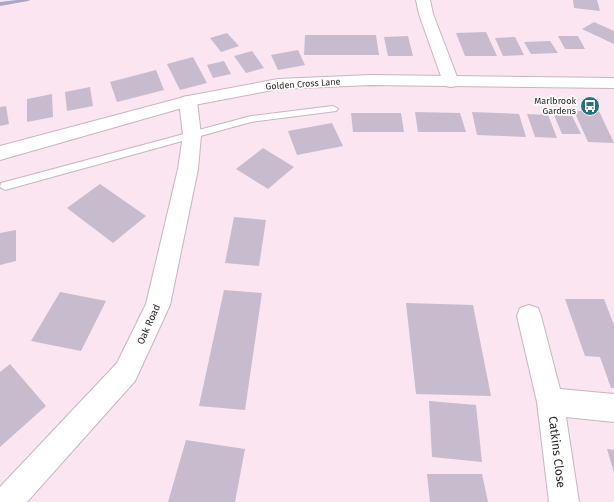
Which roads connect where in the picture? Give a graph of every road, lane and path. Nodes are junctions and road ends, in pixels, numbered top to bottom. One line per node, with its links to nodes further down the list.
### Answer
1 (423, 0): 2 (street)
2 (451, 82): 3 (street, Golden Cross Lane); 4 (street, Golden Cross Lane)
3 (614, 83)
4 (188, 101): 6 (street, Oak Road); 7 (street, Golden Cross Lane)
5 (334, 109): 6 (lane)
6 (192, 135): 8 (lane); 12 (street, Oak Road)
7 (0, 153)
8 (5, 186)
9 (529, 316): 10 (street, Catkins Close)
10 (550, 402): 11 (street, Catkins Close); 13 (street, Catkins Close)
11 (614, 408)
12 (8, 502)
13 (564, 502)

